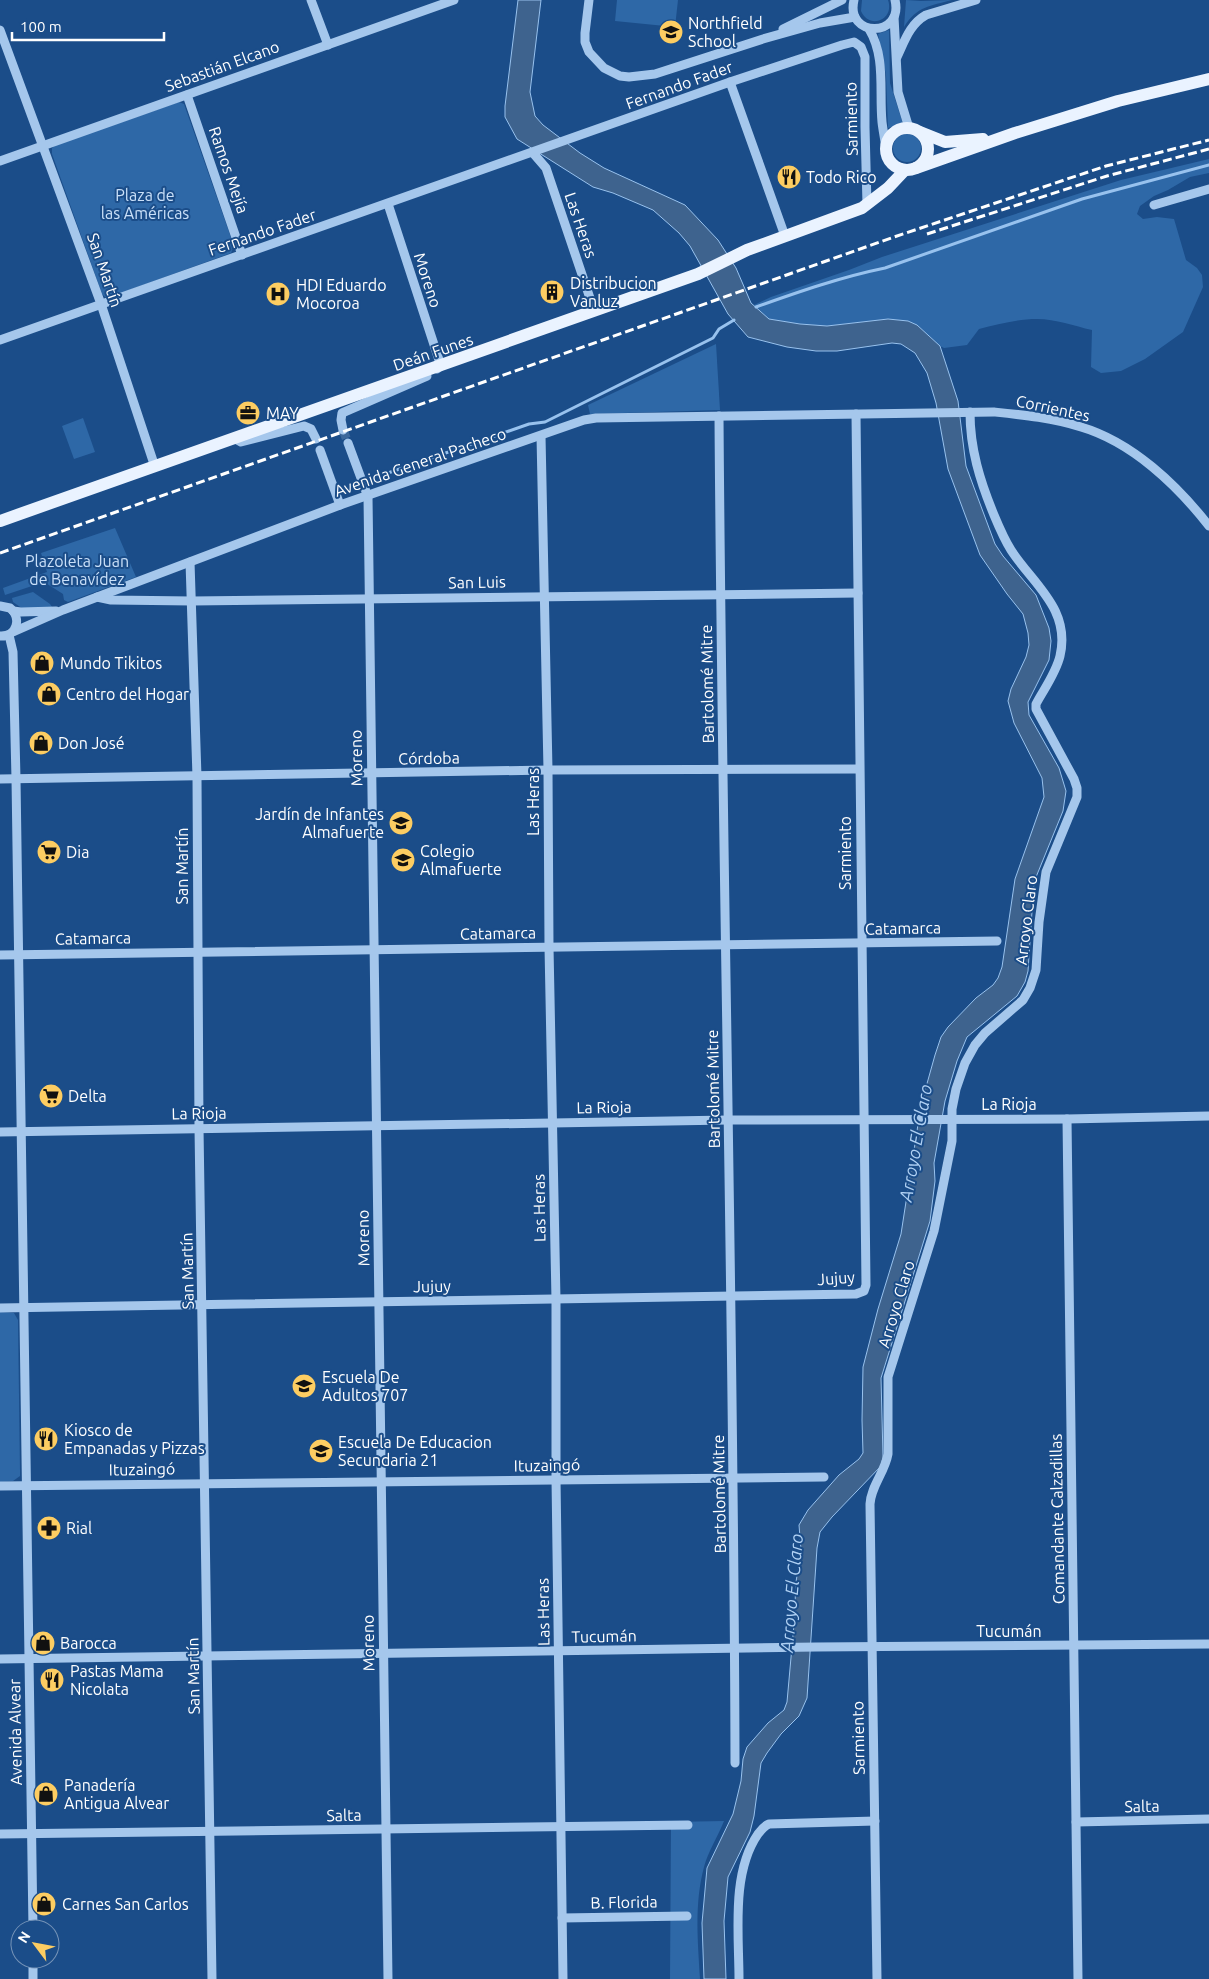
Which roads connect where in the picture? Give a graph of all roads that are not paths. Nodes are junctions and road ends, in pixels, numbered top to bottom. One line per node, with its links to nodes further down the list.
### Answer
1 (312, 0): 14 (street)
2 (454, 0): 14 (street, Sebastián Elcano)
3 (589, 0): 12 (street)
4 (842, 0): 12 (street)
5 (854, 0): 8 (street)
6 (895, 0): 9 (street)
7 (976, 0): 15 (street)
8 (855, 17): 10 (street); 12 (street)
9 (894, 17): 10 (street); 15 (street)
10 (869, 29): 23 (street)
11 (0, 30): 21 (street, San Martín)
12 (763, 39)
13 (848, 43): 17 (street, Fernando Fader); 28 (street, Sarmiento)
14 (328, 44): 18 (street, Sebastián Elcano)
15 (896, 59): 19 (street)
16 (1209, 79): 20 (main road)
17 (730, 82): 22 (street, Fernando Fader); 30 (street)
18 (187, 95): 21 (street, Sebastián Elcano); 31 (street, Ramos Mejía)
19 (913, 130): 20 (main road); 23 (main road); 25 (main road)
20 (1015, 132): 25 (main road)
21 (44, 146): 24 (street, Sebastián Elcano); 32 (street, San Martín)
22 (533, 153): 27 (street, Fernando Fader); 33 (street, Las Heras)
23 (887, 154): 25 (main road); 28 (main road)
24 (0, 161)
25 (911, 169): 28 (main road, Deán Funes)
26 (1209, 189): 29 (street)
27 (388, 204): 31 (street, Fernando Fader); 35 (street, Moreno)
28 (869, 204): 30 (main road, Deán Funes)
29 (1154, 204)
30 (785, 236): 33 (main road, Deán Funes)
31 (242, 255): 32 (street, Fernando Fader)
32 (101, 304): 34 (street, Fernando Fader); 45 (street, San Martín)
33 (594, 310): 35 (main road, Deán Funes)
34 (0, 340)
35 (440, 366): 39 (street); 41 (main road, Deán Funes)
36 (967, 412): 37 (street, Corrientes); 49 (street, Corrientes); 77 (street, Arroyo Claro)
37 (856, 414): 38 (street, Avenida General Pacheco); 51 (street, Sarmiento)
38 (719, 416): 40 (street, Avenida General Pacheco); 52 (street, Bartolomé Mitre)
39 (343, 430)
40 (541, 436): 46 (street, Avenida General Pacheco); 53 (street, Las Heras)
41 (234, 438): 42 (street); 45 (main road, Deán Funes)
42 (316, 438)
43 (348, 444): 46 (street)
44 (320, 450): 47 (street)
45 (155, 467): 48 (main road, Deán Funes)
46 (368, 497): 47 (street, Avenida General Pacheco); 55 (street, Moreno)
47 (340, 506): 50 (street, Avenida General Pacheco)
48 (0, 521)
49 (1209, 526)
50 (190, 562): 54 (street, Avenida General Pacheco); 56 (street, San Martín)
51 (858, 593): 52 (street, San Luis); 61 (street, Sarmiento)
52 (720, 594): 53 (street, San Luis); 63 (street, Bartolomé Mitre)
53 (545, 596): 55 (street, San Luis); 62 (street, Las Heras)
54 (97, 598): 56 (street, San Luis); 58 (street, Avenida General Pacheco)
55 (369, 599): 56 (street, San Luis); 64 (street, Moreno)
56 (192, 601): 65 (street, San Martín)
57 (0, 606): 59 (street)
58 (63, 610): 59 (street); 60 (street, Avenida General Pacheco)
59 (13, 611): 60 (street, Avenida Alvear)
60 (5, 635): 67 (street, Avenida Alvear)
61 (859, 769): 63 (street, Córdoba); 69 (street, Sarmiento)
62 (548, 770): 63 (street, Córdoba); 64 (street, Córdoba); 71 (street, Las Heras)
63 (723, 770): 70 (street, Bartolomé Mitre)
64 (372, 775): 65 (street, Córdoba); 72 (street, Moreno)
65 (197, 777): 67 (street, Córdoba); 73 (street, San Martín)
66 (0, 779): 67 (street, Córdoba)
67 (16, 779): 75 (street, Avenida Alvear)
68 (997, 941): 69 (street, Catamarca)
69 (861, 944): 70 (street, Catamarca); 80 (street, Sarmiento)
70 (726, 945): 71 (street, Catamarca); 79 (street, Bartolomé Mitre)
71 (549, 947): 72 (street, Catamarca); 81 (street, Las Heras)
72 (373, 950): 73 (street, Catamarca); 82 (street, Moreno)
73 (197, 952): 75 (street, Catamarca); 83 (street, San Martín)
74 (0, 955): 75 (street, Catamarca)
75 (18, 955): 85 (street, Avenida Alvear)
76 (1209, 1116): 78 (street, La Rioja)
77 (949, 1119): 78 (street, La Rioja); 80 (street, La Rioja); 100 (street, Arroyo Claro)
78 (1067, 1119): 103 (street, Comandante Calzadillas)
79 (728, 1120): 80 (street, La Rioja); 81 (street, La Rioja); 87 (street, Bartolomé Mitre)
80 (864, 1120): 86 (street, Sarmiento)
81 (552, 1123): 82 (street, La Rioja); 88 (street, Las Heras)
82 (376, 1126): 83 (street, La Rioja); 89 (street, Moreno)
83 (199, 1128): 85 (street, La Rioja); 90 (street, San Martín)
84 (0, 1132): 85 (street, La Rioja)
85 (21, 1132): 92 (street, Avenida Alvear)
86 (864, 1291): 87 (street, Jujuy)
87 (731, 1297): 88 (street, Jujuy); 95 (street, Bartolomé Mitre)
88 (556, 1300): 89 (street, Jujuy); 94 (street, Las Heras)
89 (379, 1302): 90 (street, Jujuy); 96 (street, Moreno)
90 (203, 1305): 92 (street, Jujuy); 97 (street, San Martín)
91 (0, 1308): 92 (street, Jujuy)
92 (23, 1308): 98 (street, Avenida Alvear)
93 (824, 1477): 95 (street, Ituzaingó)
94 (556, 1479): 95 (street, Ituzaingó); 96 (street, Ituzaingó); 105 (street, Las Heras)
95 (734, 1479): 104 (street, Bartolomé Mitre)
96 (381, 1482): 97 (street, Ituzaingó); 106 (street, Moreno)
97 (206, 1484): 98 (street, Ituzaingó); 107 (street, San Martín)
98 (25, 1485): 99 (street, Ituzaingó); 109 (street, Avenida Alvear)
99 (0, 1486)
100 (870, 1496): 102 (street, Sarmiento)
101 (1209, 1644): 103 (street, Tucumán)
102 (872, 1646): 103 (street, Tucumán); 104 (street, Tucumán); 112 (street, Sarmiento)
103 (1073, 1646): 113 (street, Comandante Calzadillas)
104 (735, 1648): 105 (street, Tucumán); 110 (street, Bartolomé Mitre)
105 (559, 1652): 106 (street, Tucumán); 115 (street, Las Heras)
106 (384, 1654): 107 (street, Tucumán); 116 (street, Moreno)
107 (208, 1657): 109 (street, Tucumán); 117 (street, San Martín)
108 (0, 1659): 109 (street, Tucumán)
109 (29, 1659): 119 (street, Avenida Alvear)
110 (735, 1763)
111 (1209, 1819): 113 (street, Salta)
112 (875, 1821): 126 (street); 127 (street, Sarmiento)
113 (1076, 1822): 128 (street, Comandante Calzadillas)
114 (688, 1826): 115 (street, Salta)
115 (561, 1827): 116 (street, Salta); 121 (street, Las Heras)
116 (386, 1830): 117 (street, Salta); 124 (street, Moreno)
117 (210, 1832): 119 (street, Salta); 123 (street, San Martín)
118 (0, 1834): 119 (street, Salta)
119 (32, 1834): 122 (street, Avenida Alvear)
120 (687, 1916): 121 (street, B. Florida)
121 (562, 1918): 125 (street, Las Heras)
122 (32, 1919)
123 (212, 1979)
124 (388, 1979)
125 (563, 1979)
126 (740, 1979)
127 (877, 1979)
128 (1078, 1979)

